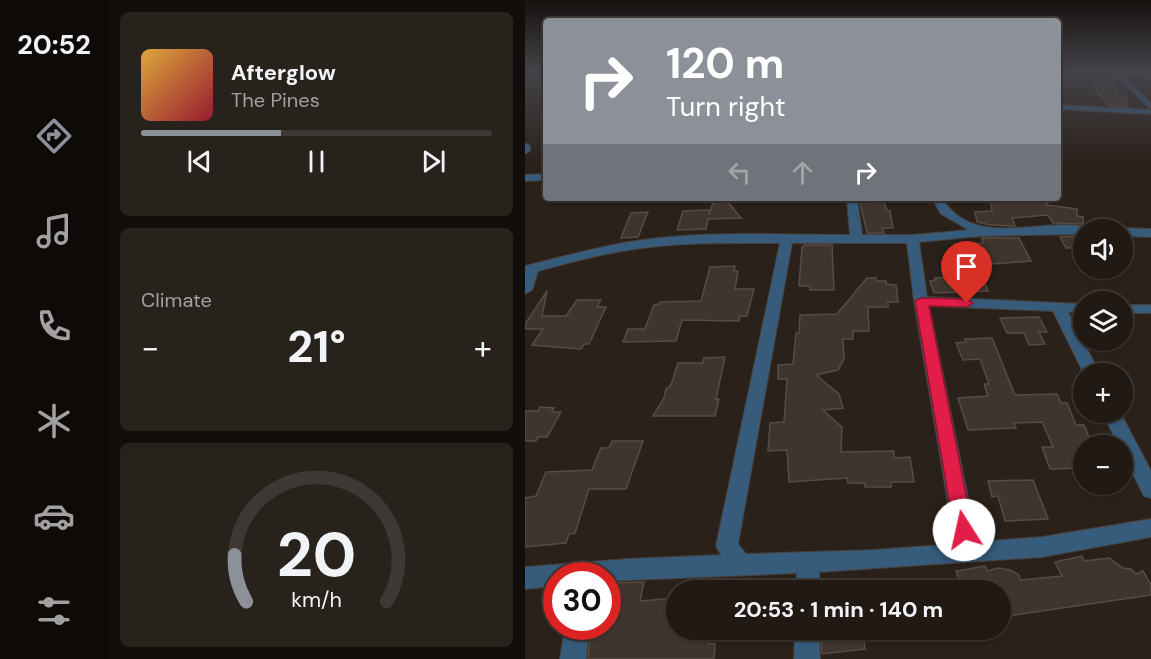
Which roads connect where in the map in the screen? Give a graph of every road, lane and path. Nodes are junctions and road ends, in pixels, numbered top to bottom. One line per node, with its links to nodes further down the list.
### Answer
1 (1061, 107): 2 (street)
2 (1151, 112)
3 (525, 146): 4 (street)
4 (525, 152)
5 (543, 177): 6 (street)
6 (525, 178)
7 (852, 201): 14 (street)
8 (939, 201): 10 (street)
9 (1073, 230): 10 (street)
10 (981, 232): 13 (street)
11 (1133, 232): 12 (street)
12 (1151, 233)
13 (913, 239): 14 (street); 18 (street)
14 (857, 240): 15 (street)
15 (786, 241): 16 (street); 29 (street)
16 (528, 270): 17 (street)
17 (525, 290)
18 (921, 301): 19 (street); 27 (street)
19 (1058, 307): 20 (street); 23 (street)
20 (1073, 308)
21 (1133, 309): 22 (street)
22 (1151, 309)
23 (1086, 363)
24 (1117, 423): 25 (street)
25 (1151, 490)
26 (1151, 528): 27 (street)
27 (968, 553): 28 (street)
28 (808, 563): 29 (street); 33 (street)
29 (740, 565): 30 (street)
30 (621, 573)
31 (543, 577): 32 (street)
32 (525, 578)
33 (808, 580)
34 (575, 640): 36 (street)
35 (807, 640): 37 (street)
36 (573, 659)
37 (807, 659)

